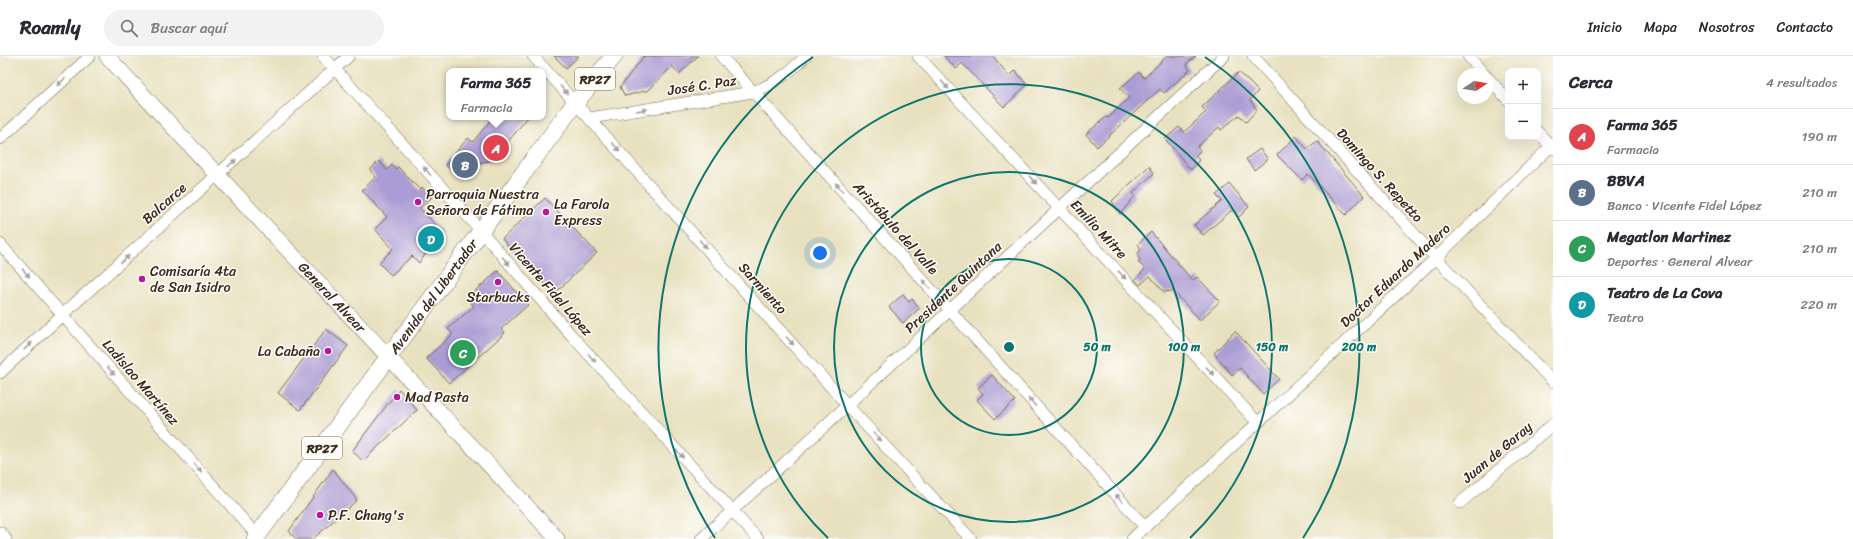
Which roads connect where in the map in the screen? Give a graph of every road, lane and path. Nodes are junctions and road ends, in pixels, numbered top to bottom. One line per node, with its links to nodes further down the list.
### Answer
1 (90, 56): 23 (street, one-way to 23)
2 (107, 56): 25 (street, General Alvear)
3 (323, 56): 15 (street, Vicente Fidel López)
4 (349, 56): 15 (street, Balcarce)
5 (533, 56): 13 (street, Sarmiento, one-way to 13)
6 (614, 56): 20 (main road, Avenida del Libertador / RP27)
7 (721, 56): 18 (street, Aristóbulo del Valle)
8 (806, 56): 18 (street, José C. Paz)
9 (918, 56): 26 (street, Emilio Mitre, one-way to 26)
10 (1224, 56): 26 (street, Presidente Quintana)
11 (1253, 56): 29 (street, Domingo S. Repetto)
12 (1468, 56): 14 (street)
13 (544, 68)
14 (1479, 68)
15 (335, 69): 25 (street, Balcarce, one-way to 15); 27 (street, Vicente Fidel López, one-way to 15)
16 (546, 70): 20 (street, Sarmiento, one-way to 20)
17 (1493, 84): 19 (street)
18 (753, 92): 21 (street, José C. Paz, one-way to 18); 30 (street, Aristóbulo del Valle, one-way to 18)
19 (1505, 97)
20 (576, 103): 21 (street, Sarmiento); 27 (main road, Avenida del Libertador / RP27)
21 (590, 118): 35 (street, Sarmiento, one-way to 35)
22 (1541, 135): 24 (street)
23 (0, 139)
24 (1552, 146): 29 (street, Doctor Eduardo Madero)
25 (217, 176): 31 (street, Balcarce, one-way to 25); 32 (street, General Alvear)
26 (1059, 208): 30 (street, Presidente Quintana); 36 (street, Emilio Mitre, one-way to 36)
27 (481, 231): 32 (main road, Avenida del Libertador / RP27); 39 (street, Vicente Fidel López, one-way to 39)
28 (0, 244): 31 (street, Ladislao Martínez, one-way to 31)
29 (1436, 258): 34 (street, Domingo S. Repetto); 36 (street, Doctor Eduardo Madero)
30 (950, 310): 35 (street, Presidente Quintana); 40 (street, Aristóbulo del Valle, one-way to 30)
31 (62, 315): 33 (street, Balcarce, one-way to 31); 42 (street, Ladislao Martínez, one-way to 42)
32 (389, 358): 42 (main road, Avenida del Libertador / RP27); 44 (street, General Alvear)
33 (0, 373)
34 (1553, 382)
35 (848, 406): 39 (street, Presidente Quintana); 47 (street, Sarmiento, one-way to 47)
36 (1258, 423): 40 (street, Doctor Eduardo Madero)
37 (1553, 424): 38 (street, Juan de Garay)
38 (1460, 503)
39 (732, 511): 45 (street, Presidente Quintana); 46 (street, Vicente Fidel López)
40 (1145, 528): 48 (street, Doctor Eduardo Madero)
41 (0, 532): 43 (street)
42 (258, 538)
43 (6, 539)
44 (557, 539)
45 (701, 539)
46 (758, 539)
47 (971, 539)
48 (1132, 539)

